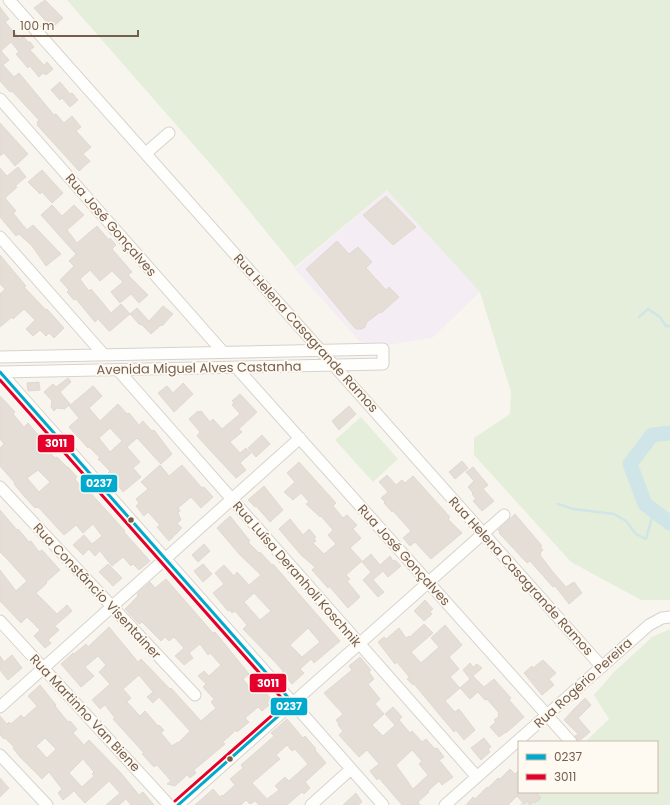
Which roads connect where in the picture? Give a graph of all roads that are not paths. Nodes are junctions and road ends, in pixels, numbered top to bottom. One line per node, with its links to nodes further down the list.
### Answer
1 (10, 0): 4 (street, Rua Helena Casagrande Ramos)
2 (0, 99): 7 (street, Rua José Gonçalves)
3 (169, 133): 4 (street)
4 (146, 153): 6 (street, Rua Helena Casagrande Ramos)
5 (0, 237): 8 (street)
6 (320, 349): 7 (street, Avenida Miguel Alves Castanha); 10 (street, Rua Helena Casagrande Ramos); 10 (street, Avenida Miguel Alves Castanha)
7 (222, 352): 8 (street, Avenida Miguel Alves Castanha)
8 (104, 355): 9 (street, Avenida Miguel Alves Castanha)
9 (0, 357)
10 (334, 365): 11 (street, Avenida Miguel Alves Castanha); 18 (street, Rua Helena Casagrande Ramos)
11 (236, 367): 12 (street, Avenida Miguel Alves Castanha); 14 (street, Rua José Gonçalves)
12 (118, 370): 13 (street, Avenida Miguel Alves Castanha); 16 (street, Rua Luísa Deranholi Koschnik)
13 (0, 372): 19 (street)
14 (300, 438): 16 (street); 20 (street, Rua José Gonçalves)
15 (0, 487): 21 (street, Rua Constâncio Visentainer)
16 (232, 500): 19 (street); 24 (street, Rua Luísa Deranholi Koschnik)
17 (504, 515): 18 (street)
18 (483, 533): 20 (street); 25 (street, Rua Helena Casagrande Ramos)
19 (165, 559): 21 (street); 28 (street)
20 (428, 582): 24 (street); 30 (street, Rua José Gonçalves)
21 (112, 607): 26 (street); 27 (street, Rua Constâncio Visentainer)
22 (670, 617): 25 (street, Rua Rogério Pereira)
23 (0, 621): 26 (street, Rua Martinho Van Biene)
24 (359, 644): 28 (street); 34 (street, Rua Luísa Deranholi Koschnik)
25 (602, 667): 30 (street, Rua Rogério Pereira)
26 (44, 668): 29 (street); 36 (street, Rua Martinho Van Biene)
27 (194, 695)
28 (293, 703): 33 (street); 37 (street)
29 (0, 707)
30 (547, 715): 31 (street, Rua José Gonçalves); 34 (street, Rua Rogério Pereira)
31 (570, 741)
32 (0, 755): 35 (street)
33 (351, 769): 38 (street); 39 (street)
34 (477, 777): 40 (street, Rua Rogério Pereira)
35 (47, 805)
36 (169, 805)
37 (178, 805)
38 (311, 805)
39 (383, 805)
40 (446, 805)

